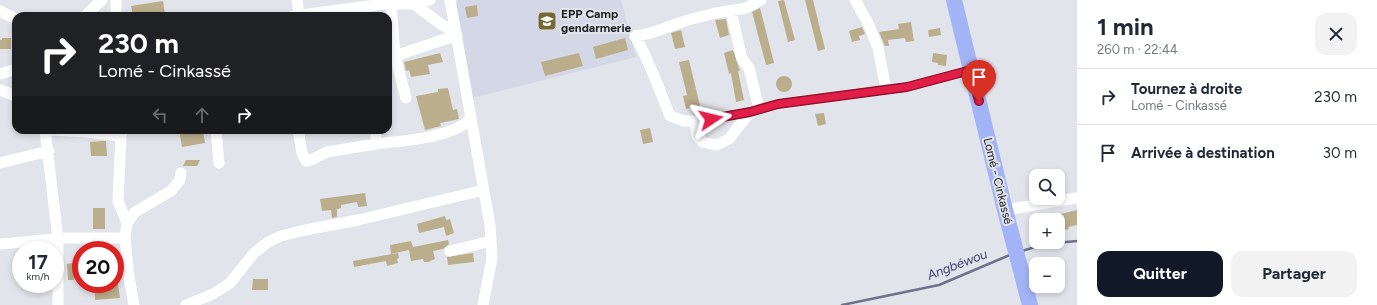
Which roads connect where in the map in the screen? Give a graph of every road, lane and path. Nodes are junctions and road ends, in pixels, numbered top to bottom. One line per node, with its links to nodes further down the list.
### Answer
1 (102, 0): 13 (street)
2 (116, 0): 14 (street)
3 (297, 0): 15 (street)
4 (430, 0): 10 (street)
5 (450, 0): 18 (street)
6 (761, 0): 12 (street)
7 (855, 0): 24 (street)
8 (954, 0): 22 (highway, Lomé - Cinkassé)
9 (386, 3): 10 (street); 16 (street)
10 (414, 4): 18 (street)
11 (0, 11): 17 (street)
12 (731, 11): 28 (street); 30 (street)
13 (89, 12)
14 (116, 12)
15 (296, 12)
16 (356, 12)
17 (12, 17)
18 (457, 34): 20 (street); 29 (street)
19 (392, 38): 20 (street)
20 (395, 56): 27 (street)
21 (12, 70): 23 (street)
22 (971, 70): 24 (street); 43 (highway, Lomé - Cinkassé)
23 (0, 74)
24 (886, 89): 28 (street)
25 (0, 90): 26 (street)
26 (12, 94)
27 (406, 98)
28 (755, 111): 30 (street); 30 (street)
29 (470, 119): 36 (street); 41 (street)
30 (695, 121)
31 (46, 134): 37 (street)
32 (122, 134): 44 (street)
33 (216, 134): 39 (street)
34 (299, 134): 36 (street)
35 (376, 134): 36 (street)
36 (376, 144)
37 (49, 151): 38 (street); 46 (street)
38 (0, 163)
39 (219, 163)
40 (181, 173): 44 (street)
41 (484, 190): 47 (street); 52 (street)
42 (1077, 198): 43 (street)
43 (1005, 210): 54 (highway, Lomé - Cinkassé)
44 (127, 223): 45 (street)
45 (125, 238): 46 (street); 51 (street)
46 (58, 239): 48 (street); 50 (street)
47 (492, 241): 49 (street); 53 (street)
48 (0, 244)
49 (450, 250)
50 (58, 305)
51 (134, 305)
52 (186, 305)
53 (483, 305)
54 (1030, 305)

